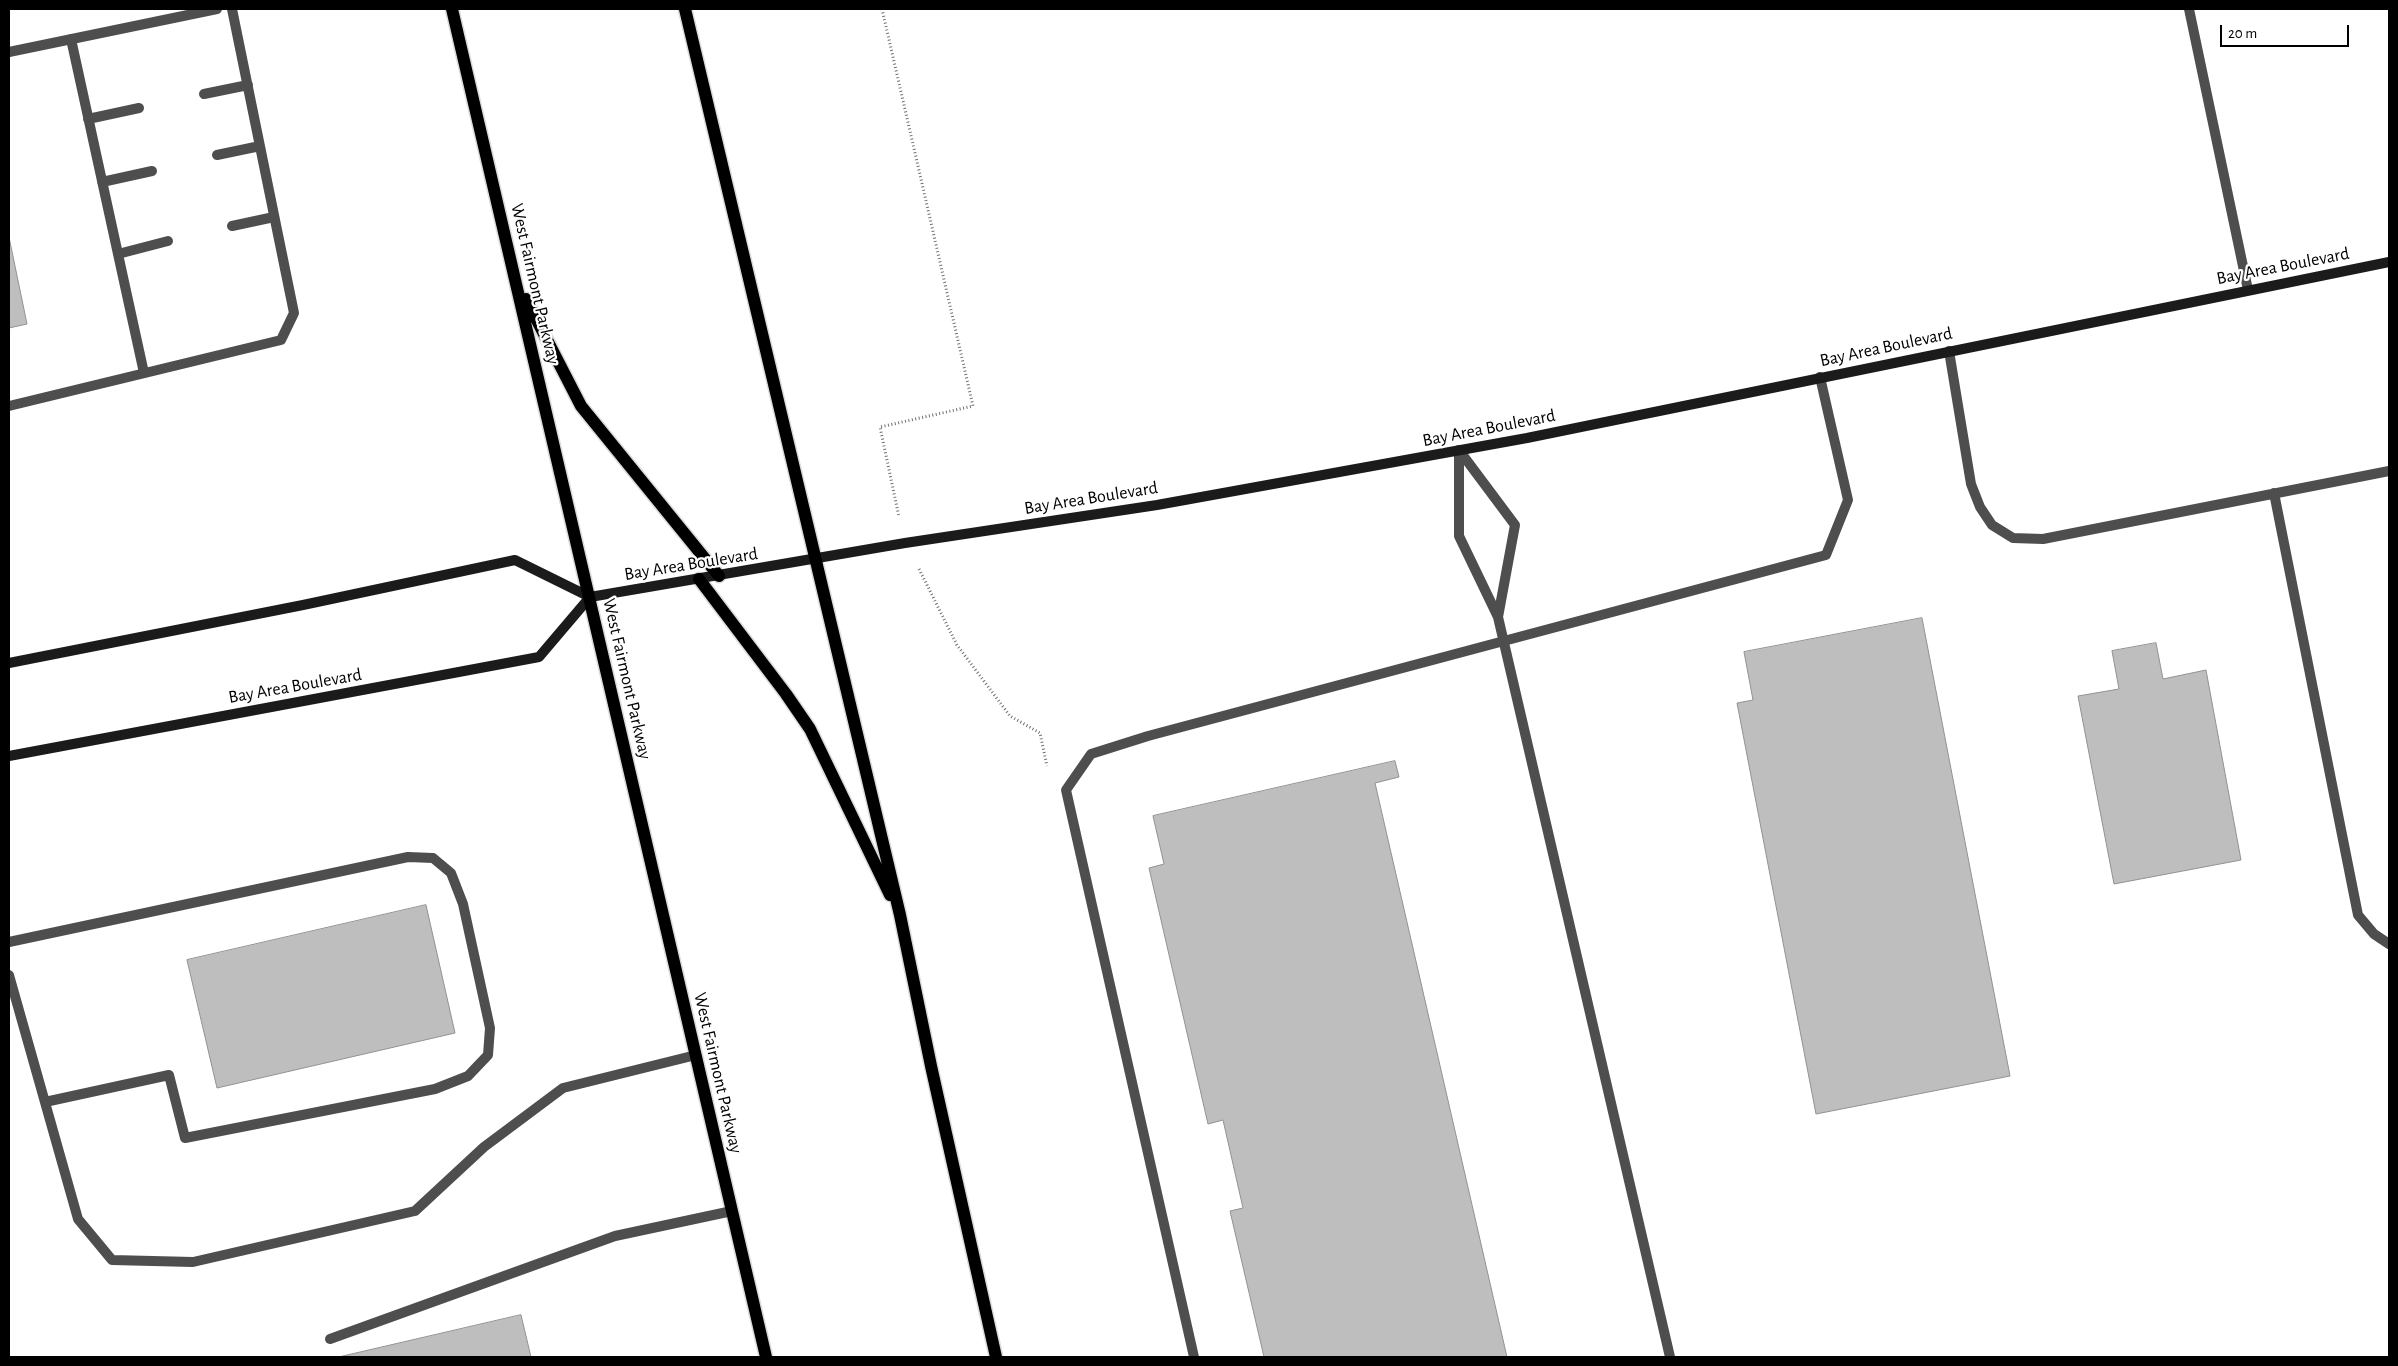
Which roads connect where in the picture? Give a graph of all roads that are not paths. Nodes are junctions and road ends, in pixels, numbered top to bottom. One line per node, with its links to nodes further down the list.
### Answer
1 (217, 9): 6 (lane)
2 (232, 9): 8 (lane)
3 (452, 9): 21 (main road, West Fairmont Parkway)
4 (685, 9): 30 (main road)
5 (2189, 9): 22 (lane)
6 (71, 39): 7 (lane); 11 (lane)
7 (9, 52)
8 (248, 85): 9 (lane); 12 (lane)
9 (204, 94)
10 (139, 108): 11 (lane)
11 (88, 119): 15 (lane)
12 (260, 146): 13 (lane); 16 (lane)
13 (217, 155)
14 (152, 171): 15 (lane)
15 (102, 182): 19 (lane)
16 (274, 217): 17 (lane); 24 (lane)
17 (232, 226)
18 (168, 241): 19 (lane)
19 (118, 254): 24 (lane)
20 (2389, 262): 22 (main road, Bay Area Boulevard)
21 (516, 281): 31 (main road); 33 (main road, West Fairmont Parkway)
22 (2248, 290): 23 (main road, Bay Area Boulevard)
23 (1949, 351): 25 (main road, Bay Area Boulevard); 29 (lane)
24 (144, 373): 26 (lane)
25 (1820, 377): 27 (main road, Bay Area Boulevard); 35 (lane)
26 (9, 406)
27 (1459, 450): 30 (main road, Bay Area Boulevard); 34 (lane); 34 (lane)
28 (2389, 471): 29 (lane)
29 (2274, 493): 40 (lane)
30 (816, 560): 31 (main road, Bay Area Boulevard); 38 (main road)
31 (718, 576): 32 (main road, Bay Area Boulevard)
32 (699, 578): 33 (main road, Bay Area Boulevard); 38 (main road)
33 (590, 597): 36 (main road); 37 (main road, Bay Area Boulevard); 42 (main road, West Fairmont Parkway)
34 (1498, 617): 35 (lane)
35 (1504, 641): 48 (lane); 49 (lane)
36 (9, 663)
37 (9, 756)
38 (900, 915): 47 (main road)
39 (9, 942): 43 (lane)
40 (2389, 944)
41 (9, 975): 43 (lane)
42 (696, 1055): 43 (lane); 44 (main road, West Fairmont Parkway)
43 (44, 1102)
44 (732, 1211): 45 (lane); 46 (main road, West Fairmont Parkway)
45 (330, 1339)
46 (766, 1357)
47 (996, 1357)
48 (1194, 1357)
49 (1670, 1357)

